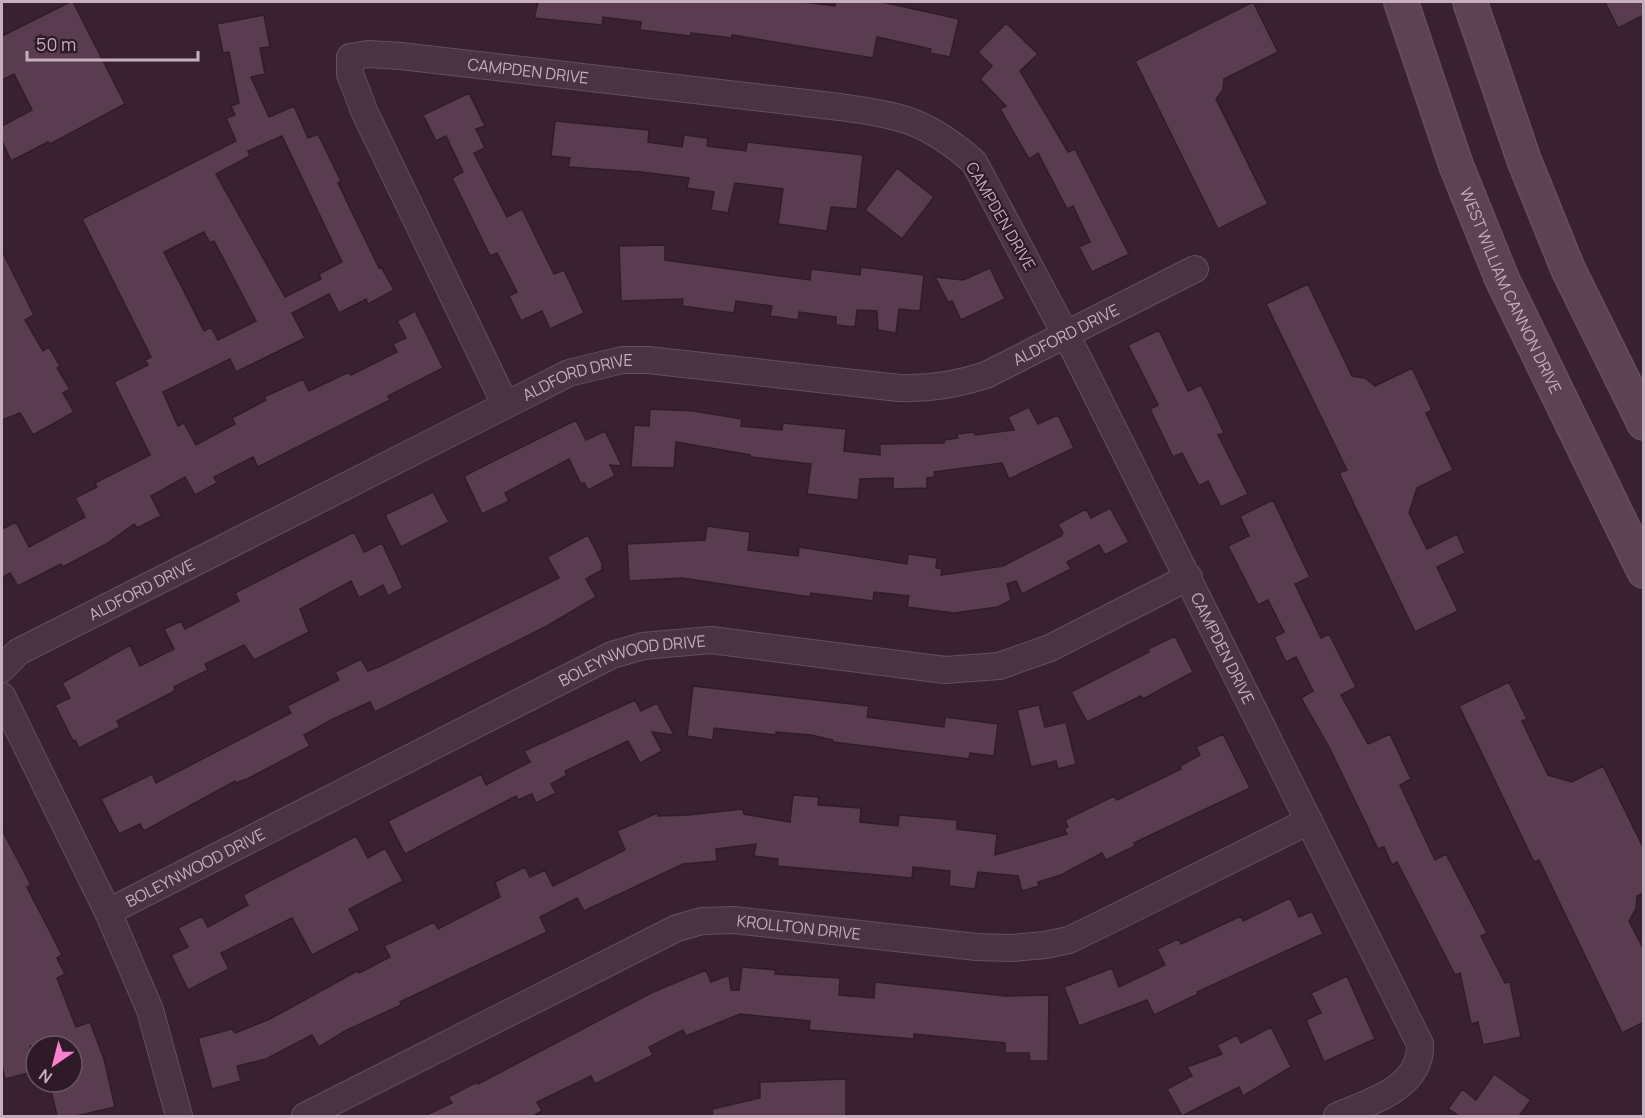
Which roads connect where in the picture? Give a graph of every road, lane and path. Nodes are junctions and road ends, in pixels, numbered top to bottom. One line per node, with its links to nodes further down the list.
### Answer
1 (1401, 2): 7 (main road, WEST WILLIAM CANNON DRIVE)
2 (1470, 2): 6 (main road)
3 (1195, 269): 4 (street, ALDFORD DRIVE)
4 (1066, 334): 5 (street, ALDFORD DRIVE); 5 (street, CAMPDEN DRIVE); 8 (street, CAMPDEN DRIVE)
5 (505, 404): 9 (street, ALDFORD DRIVE)
6 (1644, 423)
7 (1644, 571)
8 (1189, 577): 11 (street, CAMPDEN DRIVE); 12 (street, BOLEYNWOOD DRIVE)
9 (2, 669)
10 (2, 696): 12 (street)
11 (1309, 821): 14 (street, KROLLTON DRIVE); 15 (street, CAMPDEN DRIVE)
12 (108, 912): 13 (street)
13 (179, 1116)
14 (306, 1116)
15 (1337, 1116)

